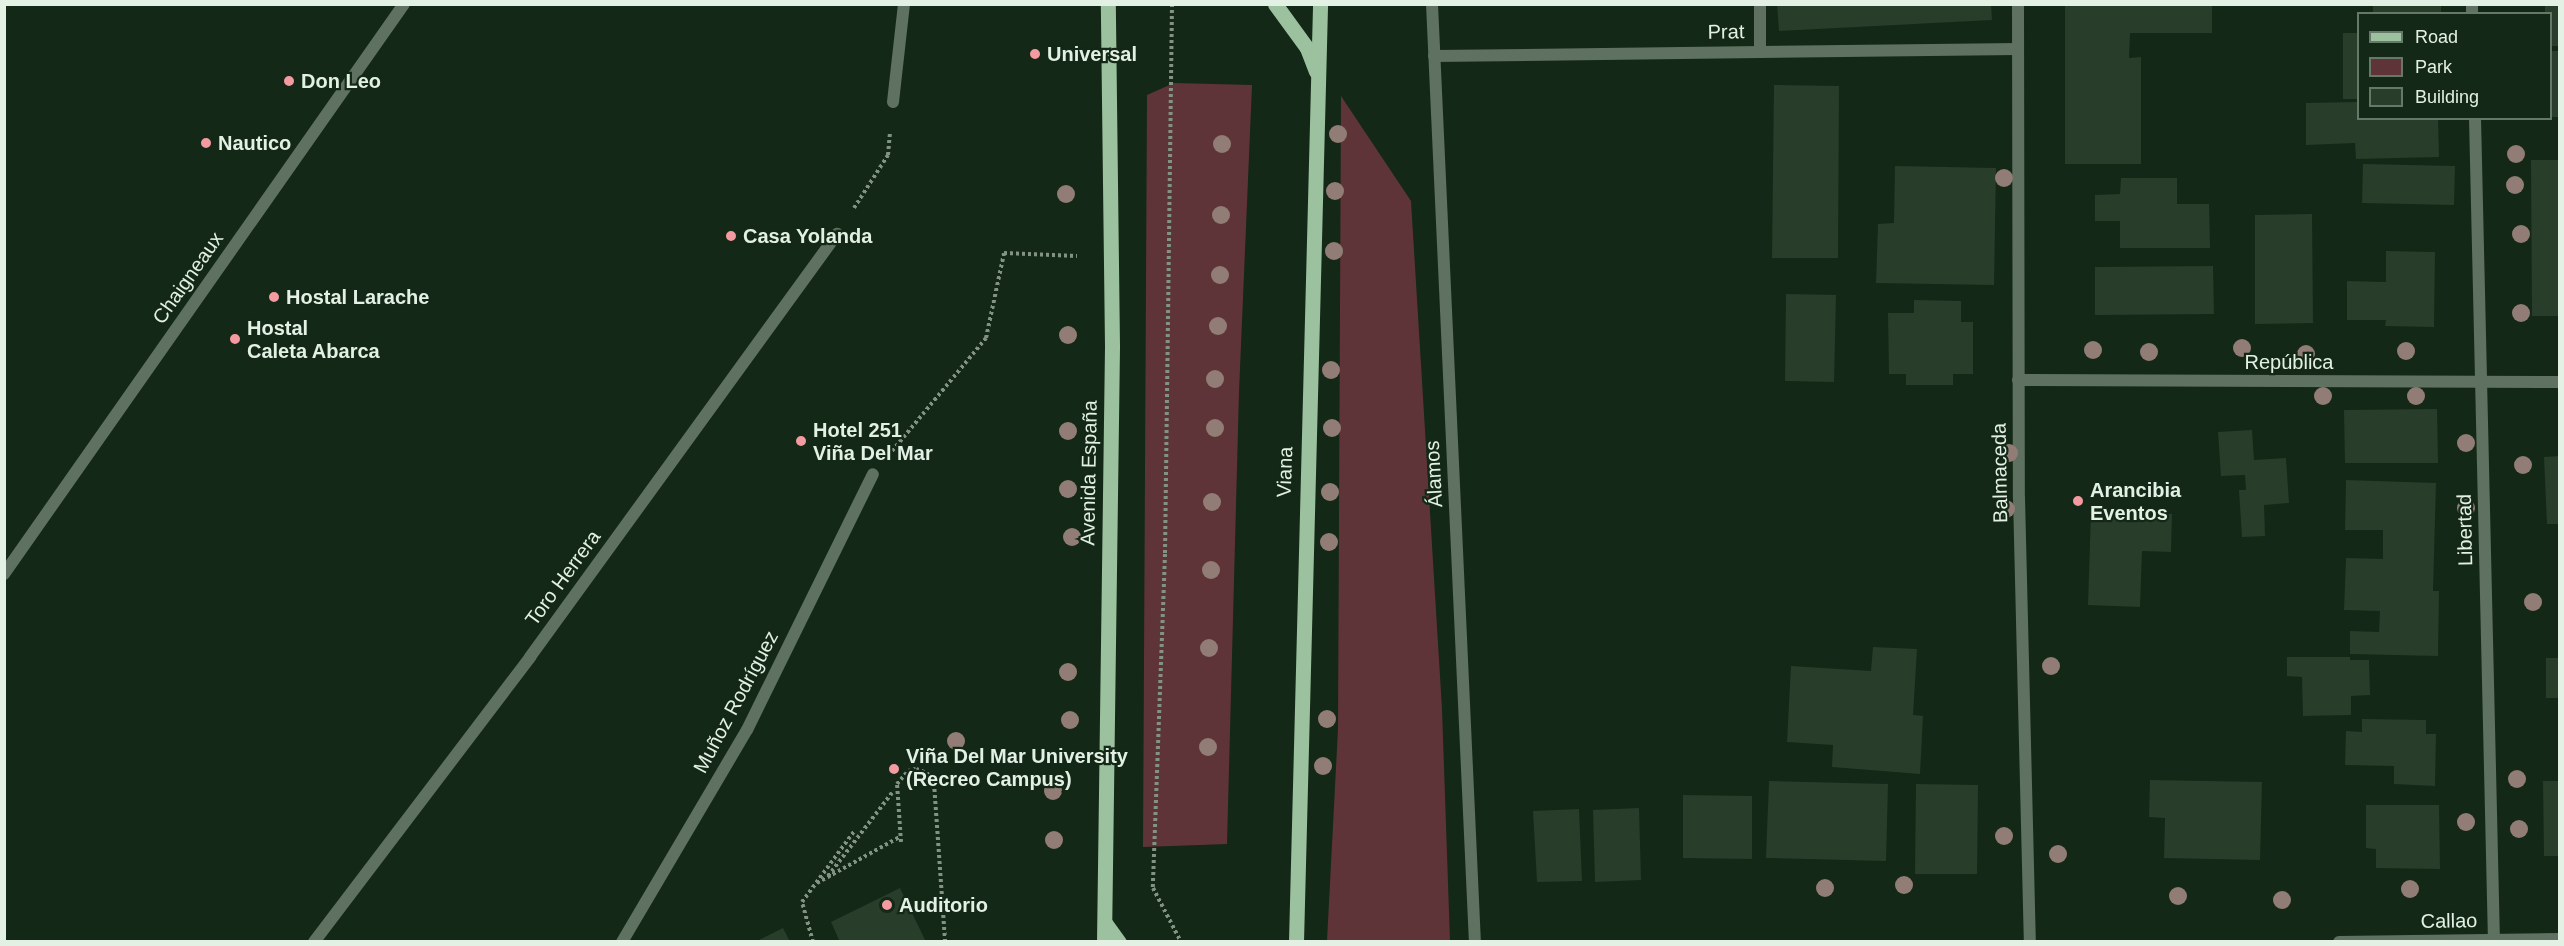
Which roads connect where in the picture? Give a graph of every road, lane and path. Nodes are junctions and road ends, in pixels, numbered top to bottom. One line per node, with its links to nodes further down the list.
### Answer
1 (404, 4): 22 (street, Chaigneaux)
2 (904, 4): 14 (street)
3 (1108, 4): 17 (main road, Avenida España)
4 (1172, 4): 39 (path)
5 (1275, 4): 13 (main road)
6 (1320, 4): 13 (main road, Viana)
7 (1432, 4): 12 (street, Álamos)
8 (1760, 4): 11 (street)
9 (2018, 4): 10 (street, Balmaceda)
10 (2018, 50): 11 (street, Prat); 18 (street, Balmaceda)
11 (1760, 51): 12 (street, Prat)
12 (1434, 56): 41 (street, Álamos)
13 (1318, 76): 30 (main road, Viana)
14 (893, 102): 16 (path)
15 (2475, 120): 20 (street, Libertad)
16 (837, 234): 33 (street, Toro Herrera)
17 (1111, 258): 21 (path); 29 (main road, Avenida España)
18 (2018, 380): 20 (street, República); 42 (street, Balmaceda)
19 (2559, 382): 20 (street, República)
20 (2482, 383): 32 (street, Libertad)
21 (873, 474): 34 (street, Muñoz Rodríguez)
22 (4, 574)
23 (892, 793): 27 (path)
24 (855, 830): 28 (path)
25 (901, 836): 26 (path); 27 (path); 36 (path)
26 (901, 842)
27 (828, 876): 28 (path)
28 (814, 885): 35 (path)
29 (1105, 923): 37 (main road, Avenida España); 38 (main road)
30 (1296, 936): 40 (main road)
31 (2559, 939): 32 (street, Callao)
32 (2494, 940): 43 (street, Callao)
33 (314, 942)
34 (622, 942)
35 (813, 942)
36 (945, 942)
37 (1104, 942)
38 (1119, 942)
39 (1181, 942)
40 (1285, 942)
41 (1475, 942)
42 (2030, 942)
43 (2340, 942)

